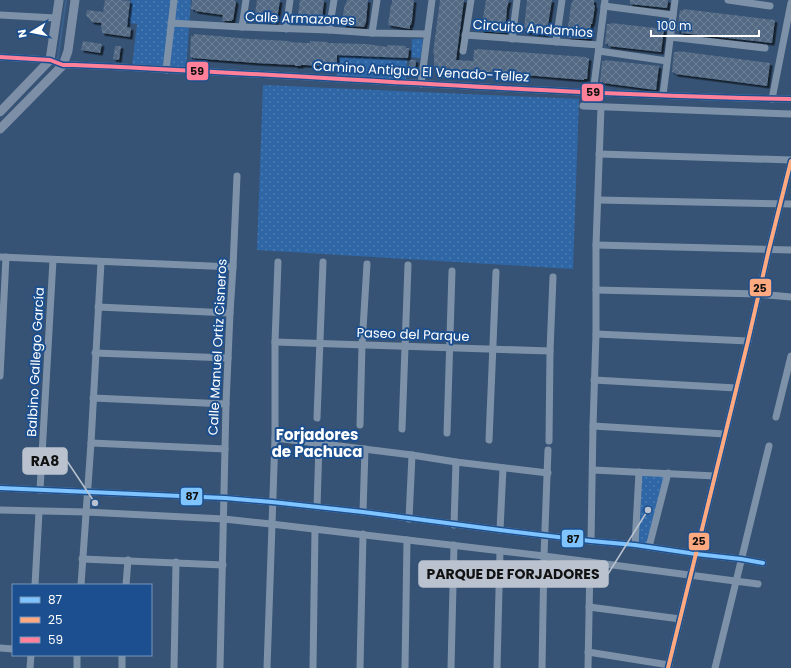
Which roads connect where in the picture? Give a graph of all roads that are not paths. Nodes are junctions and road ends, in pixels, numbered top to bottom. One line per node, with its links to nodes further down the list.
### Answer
1 (59, 0): 19 (main road)
2 (75, 0): 36 (main road)
3 (174, 0): 20 (street)
4 (246, 0): 21 (street)
5 (290, 0): 22 (street)
6 (334, 0): 23 (street)
7 (377, 0): 24 (street)
8 (432, 0): 25 (street)
9 (471, 0): 26 (street, Circuito Andamios)
10 (516, 0): 28 (street)
11 (562, 0): 29 (street)
12 (675, 0): 18 (street)
13 (728, 0): 16 (street)
14 (605, 3): 18 (street); 30 (street)
15 (791, 3): 41 (street)
16 (770, 6)
17 (0, 15): 19 (street)
18 (673, 15): 27 (street)
19 (56, 18): 34 (main road)
20 (171, 23): 21 (street, Calle Armazones); 37 (street)
21 (242, 27): 22 (street, Calle Armazones)
22 (286, 29): 23 (street, Calle Armazones)
23 (329, 30): 24 (street, Calle Armazones)
24 (372, 33): 25 (street, Calle Armazones)
25 (427, 34): 38 (street)
26 (465, 35): 28 (street, Circuito Andamios); 32 (street, Circuito Andamios)
27 (670, 37): 31 (street); 35 (street)
28 (512, 39): 29 (street, Circuito Andamios)
29 (556, 42): 30 (street, Circuito Andamios)
30 (599, 48): 35 (street, Circuito Andamios); 39 (street)
31 (765, 48)
32 (463, 51)
33 (0, 58): 34 (street, Camino Antiguo El Venado-Tellez)
34 (50, 60): 36 (street, Camino Antiguo El Venado-Tellez); 45 (main road)
35 (668, 61): 40 (street)
36 (63, 65): 37 (street, Camino Antiguo El Venado-Tellez); 47 (main road)
37 (166, 70): 38 (street, Camino Antiguo El Venado-Tellez)
38 (421, 84): 39 (street, Camino Antiguo El Venado-Tellez)
39 (594, 93): 40 (street, Camino Antiguo El Venado-Tellez)
40 (663, 95): 41 (street, Camino Antiguo El Venado-Tellez)
41 (772, 99): 42 (street, Camino Antiguo El Venado-Tellez)
42 (791, 100)
43 (583, 106): 44 (street)
44 (601, 107): 46 (street); 48 (street)
45 (0, 112)
46 (791, 114)
47 (0, 129)
48 (599, 154): 49 (street); 51 (street)
49 (791, 161): 52 (street)
50 (237, 176): 64 (street, Calle Manuel Ortiz Cisneros)
51 (598, 200): 52 (street); 54 (street)
52 (780, 204): 53 (street); 55 (street)
53 (791, 204)
54 (596, 245): 55 (street); 68 (street)
55 (769, 249): 56 (street); 69 (street)
56 (791, 250)
57 (3, 257): 58 (street); 85 (street)
58 (52, 260): 59 (street); 115 (street, Balbino Gallego García)
59 (101, 262): 64 (street); 71 (street)
60 (278, 262): 74 (street)
61 (323, 262): 76 (street)
62 (367, 264): 77 (street)
63 (408, 265): 78 (street)
64 (233, 267): 72 (street, Calle Manuel Ortiz Cisneros)
65 (452, 271): 79 (street)
66 (496, 272): 80 (street)
67 (554, 277): 81 (street)
68 (596, 290): 69 (street); 73 (street)
69 (758, 294): 70 (street); 75 (street)
70 (791, 297)
71 (98, 307): 72 (street); 82 (street)
72 (230, 313): 84 (street, Calle Manuel Ortiz Cisneros)
73 (596, 334): 75 (street); 86 (street)
74 (275, 342): 76 (street, Paseo del Parque); 97 (street)
75 (748, 342): 87 (street)
76 (319, 343): 77 (street, Paseo del Parque); 91 (street)
77 (362, 345): 78 (street, Paseo del Parque); 92 (street)
78 (405, 345): 79 (street, Paseo del Parque); 94 (street)
79 (449, 347): 80 (street, Paseo del Parque); 95 (street)
80 (493, 349): 81 (street, Paseo del Parque); 98 (street)
81 (550, 351): 99 (street)
82 (95, 353): 84 (street); 88 (street)
83 (791, 356): 90 (street)
84 (228, 358): 89 (street, Calle Manuel Ortiz Cisneros)
85 (0, 376)
86 (594, 380): 87 (street); 93 (street)
87 (736, 388): 96 (street)
88 (93, 398): 89 (street); 100 (street)
89 (226, 404): 103 (street, Calle Manuel Ortiz Cisneros)
90 (776, 417)
91 (317, 418)
92 (360, 425)
93 (593, 426): 96 (street); 109 (street)
94 (402, 429)
95 (447, 433)
96 (725, 434): 113 (street)
97 (275, 438): 101 (street); 118 (street)
98 (489, 440)
99 (548, 441)
100 (90, 443): 103 (street); 116 (street)
101 (319, 444): 104 (street); 119 (street)
102 (769, 446): 141 (street)
103 (225, 449): 117 (street, Calle Manuel Ortiz Cisneros)
104 (365, 449): 106 (street); 123 (street)
105 (548, 450): 111 (street)
106 (412, 455): 107 (street); 125 (street)
107 (456, 462): 108 (street); 127 (street)
108 (503, 468): 111 (street); 129 (street)
109 (593, 470): 110 (street); 133 (street)
110 (639, 472): 112 (street); 135 (street)
111 (548, 473): 131 (street)
112 (668, 473): 113 (street); 136 (street)
113 (714, 476): 138 (street)
114 (0, 488): 115 (street)
115 (40, 490): 116 (street)
116 (87, 491): 117 (street); 122 (street)
117 (225, 498): 118 (street); 124 (street, Calle Manuel Ortiz Cisneros)
118 (272, 502): 119 (street); 126 (street)
119 (317, 507): 123 (street)
120 (0, 510): 121 (street)
121 (40, 512): 122 (street); 149 (street)
122 (86, 512): 124 (street); 140 (street)
123 (363, 512): 125 (street)
124 (224, 519): 126 (street); 146 (street, Calle Manuel Ortiz Cisneros)
125 (410, 519): 127 (street)
126 (272, 524): 128 (street); 167 (street)
127 (454, 525): 129 (street)
128 (315, 529): 130 (street); 168 (street)
129 (500, 530): 131 (street)
130 (363, 534): 132 (street); 169 (street)
131 (544, 535): 133 (street); 139 (street)
132 (407, 540): 134 (street); 170 (street)
133 (591, 541): 135 (street)
134 (454, 545): 137 (street); 171 (street)
135 (635, 545): 136 (street)
136 (649, 547): 138 (street)
137 (500, 551): 139 (street); 172 (street)
138 (696, 554): 141 (street); 147 (street)
139 (544, 556): 144 (street); 173 (street)
140 (82, 558): 142 (street); 150 (street)
141 (742, 559): 145 (street); 148 (street)
142 (128, 560): 143 (street); 151 (street)
143 (176, 562): 146 (street); 165 (street)
144 (590, 562): 147 (street); 153 (street)
145 (763, 563)
146 (223, 565): 166 (street, Calle Manuel Ortiz Cisneros)
147 (691, 576): 148 (street); 154 (street)
148 (737, 581): 152 (street); 175 (street)
149 (35, 584)
150 (81, 584)
151 (126, 584)
152 (758, 584)
153 (590, 607): 154 (street); 157 (street)
154 (680, 619): 161 (street)
155 (0, 648): 156 (street)
156 (12, 649)
157 (588, 652): 161 (street); 174 (street)
158 (31, 656): 162 (street)
159 (78, 656): 163 (street)
160 (122, 656): 164 (street)
161 (669, 666)
162 (30, 668)
163 (77, 668)
164 (122, 668)
165 (174, 668)
166 (220, 668)
167 (267, 668)
168 (313, 668)
169 (360, 668)
170 (405, 668)
171 (452, 668)
172 (497, 668)
173 (542, 668)
174 (588, 668)
175 (715, 668)

